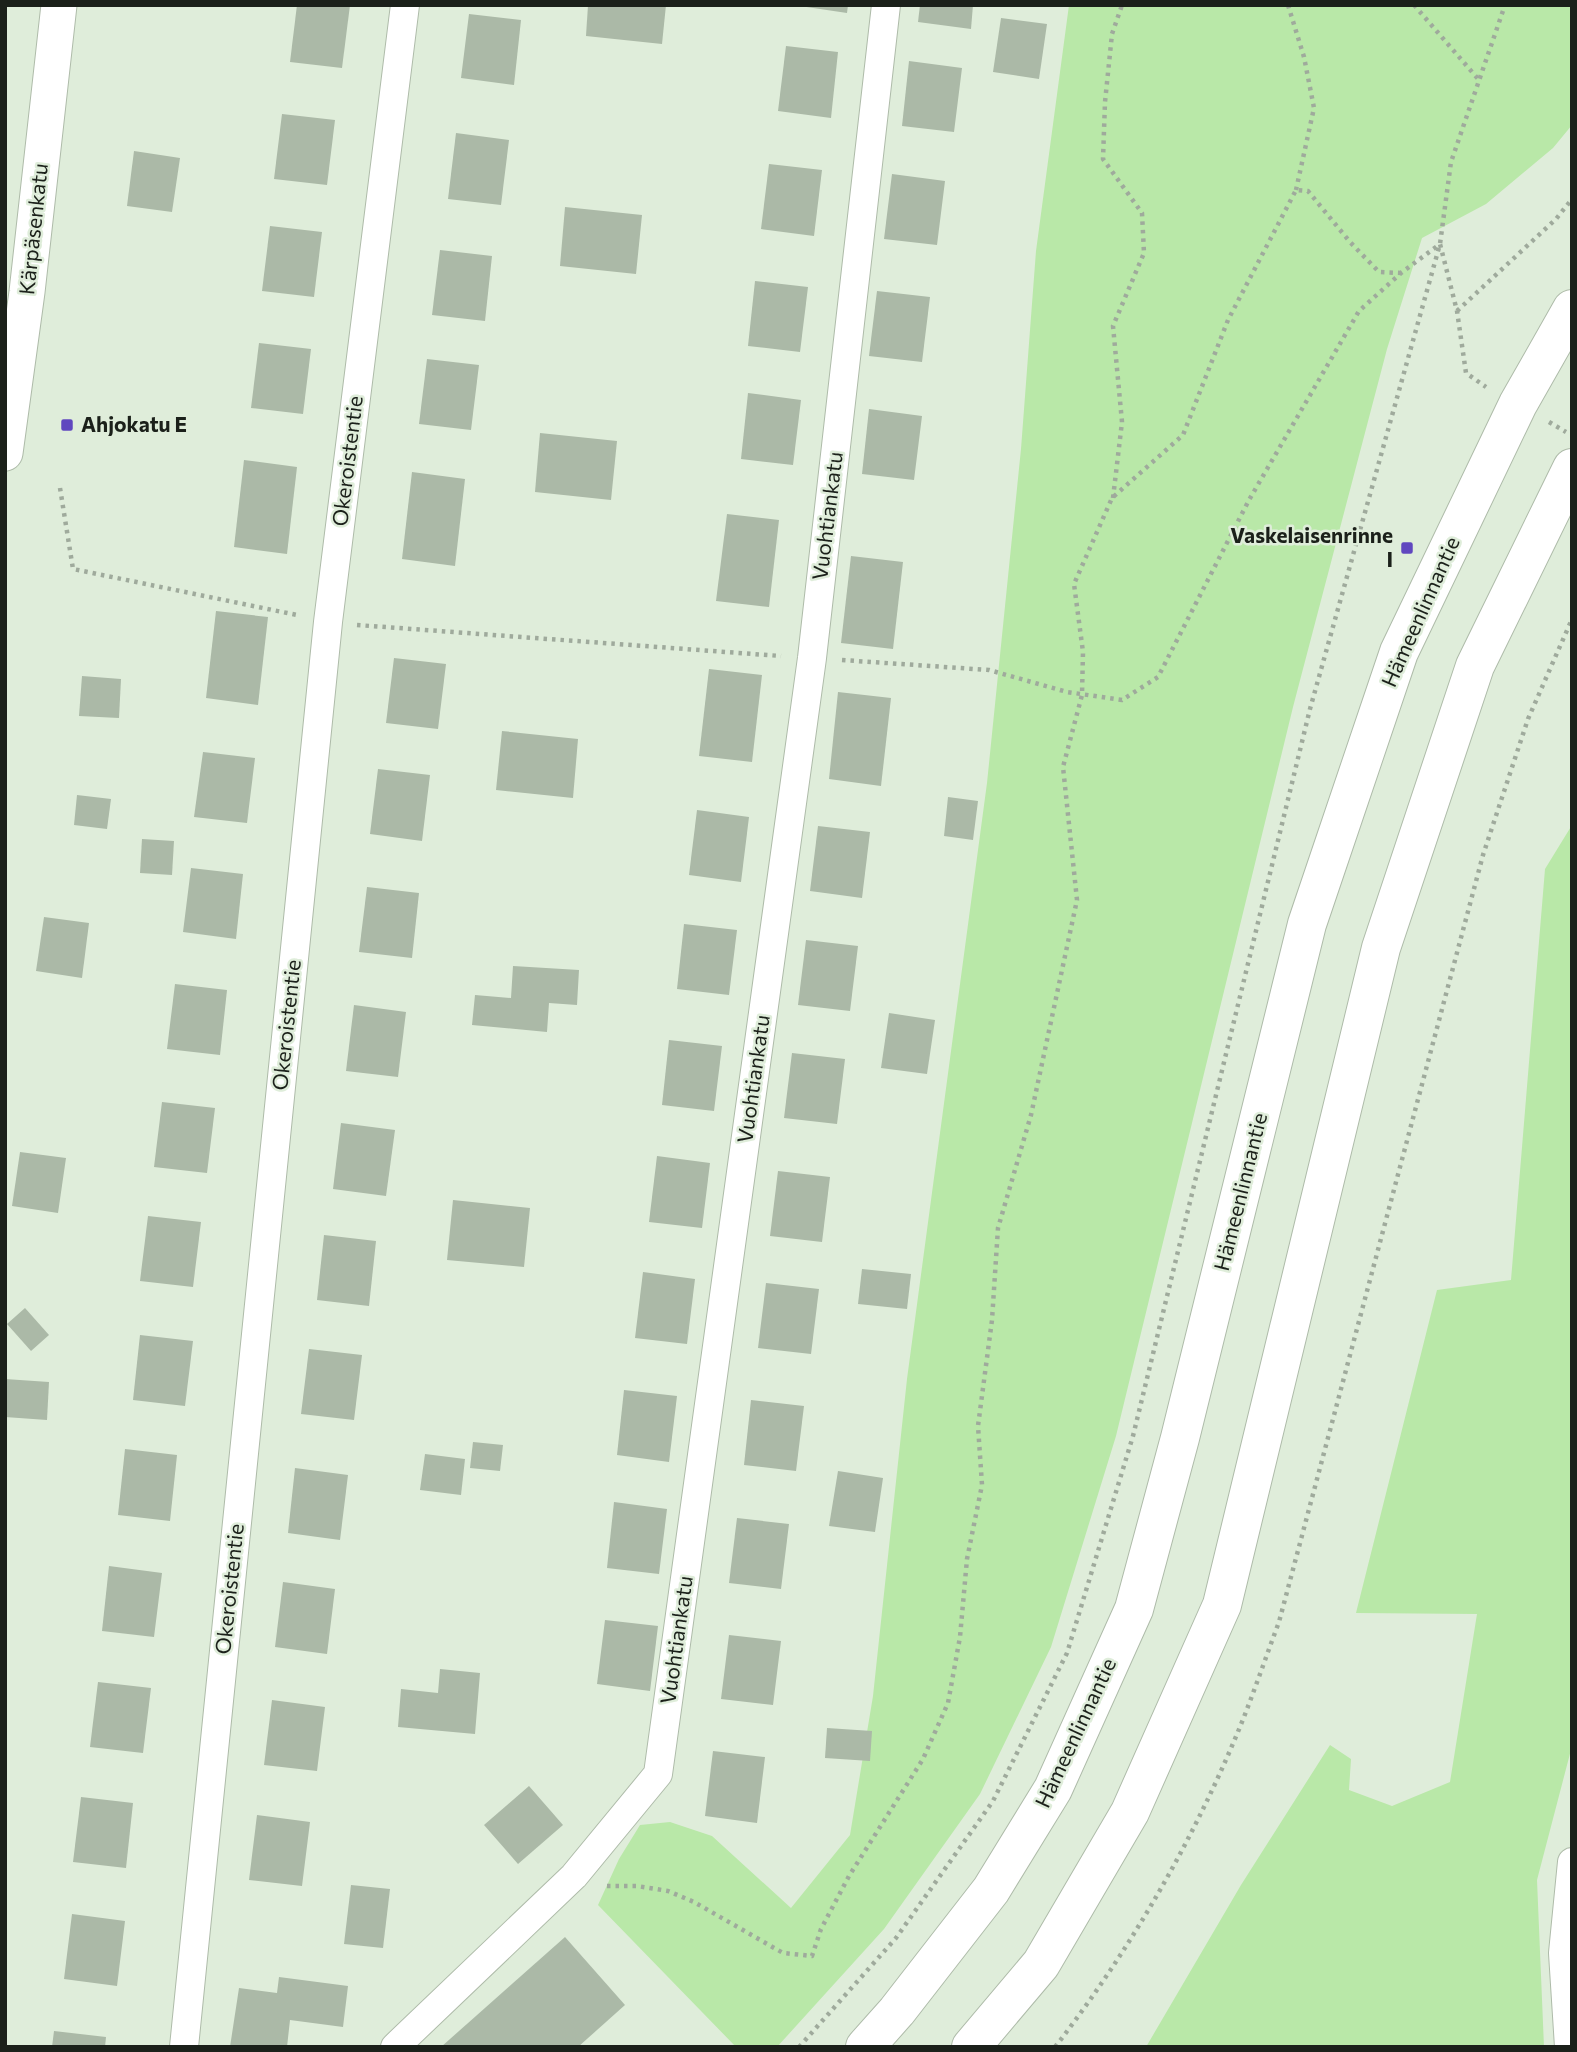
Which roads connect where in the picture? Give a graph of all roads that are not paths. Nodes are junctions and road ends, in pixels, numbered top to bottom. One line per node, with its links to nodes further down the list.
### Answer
1 (59, 5): 5 (street, Kärpäsenkatu)
2 (405, 5): 8 (street, Okeroistentie)
3 (886, 5): 9 (street, Vuohtiankatu)
4 (1572, 310): 10 (main road, Hämeenlinnantie)
5 (5, 453)
6 (1572, 468): 11 (main road)
7 (1572, 1862): 12 (street)
8 (184, 2047)
9 (395, 2047)
10 (864, 2047)
11 (971, 2047)
12 (1569, 2047)

